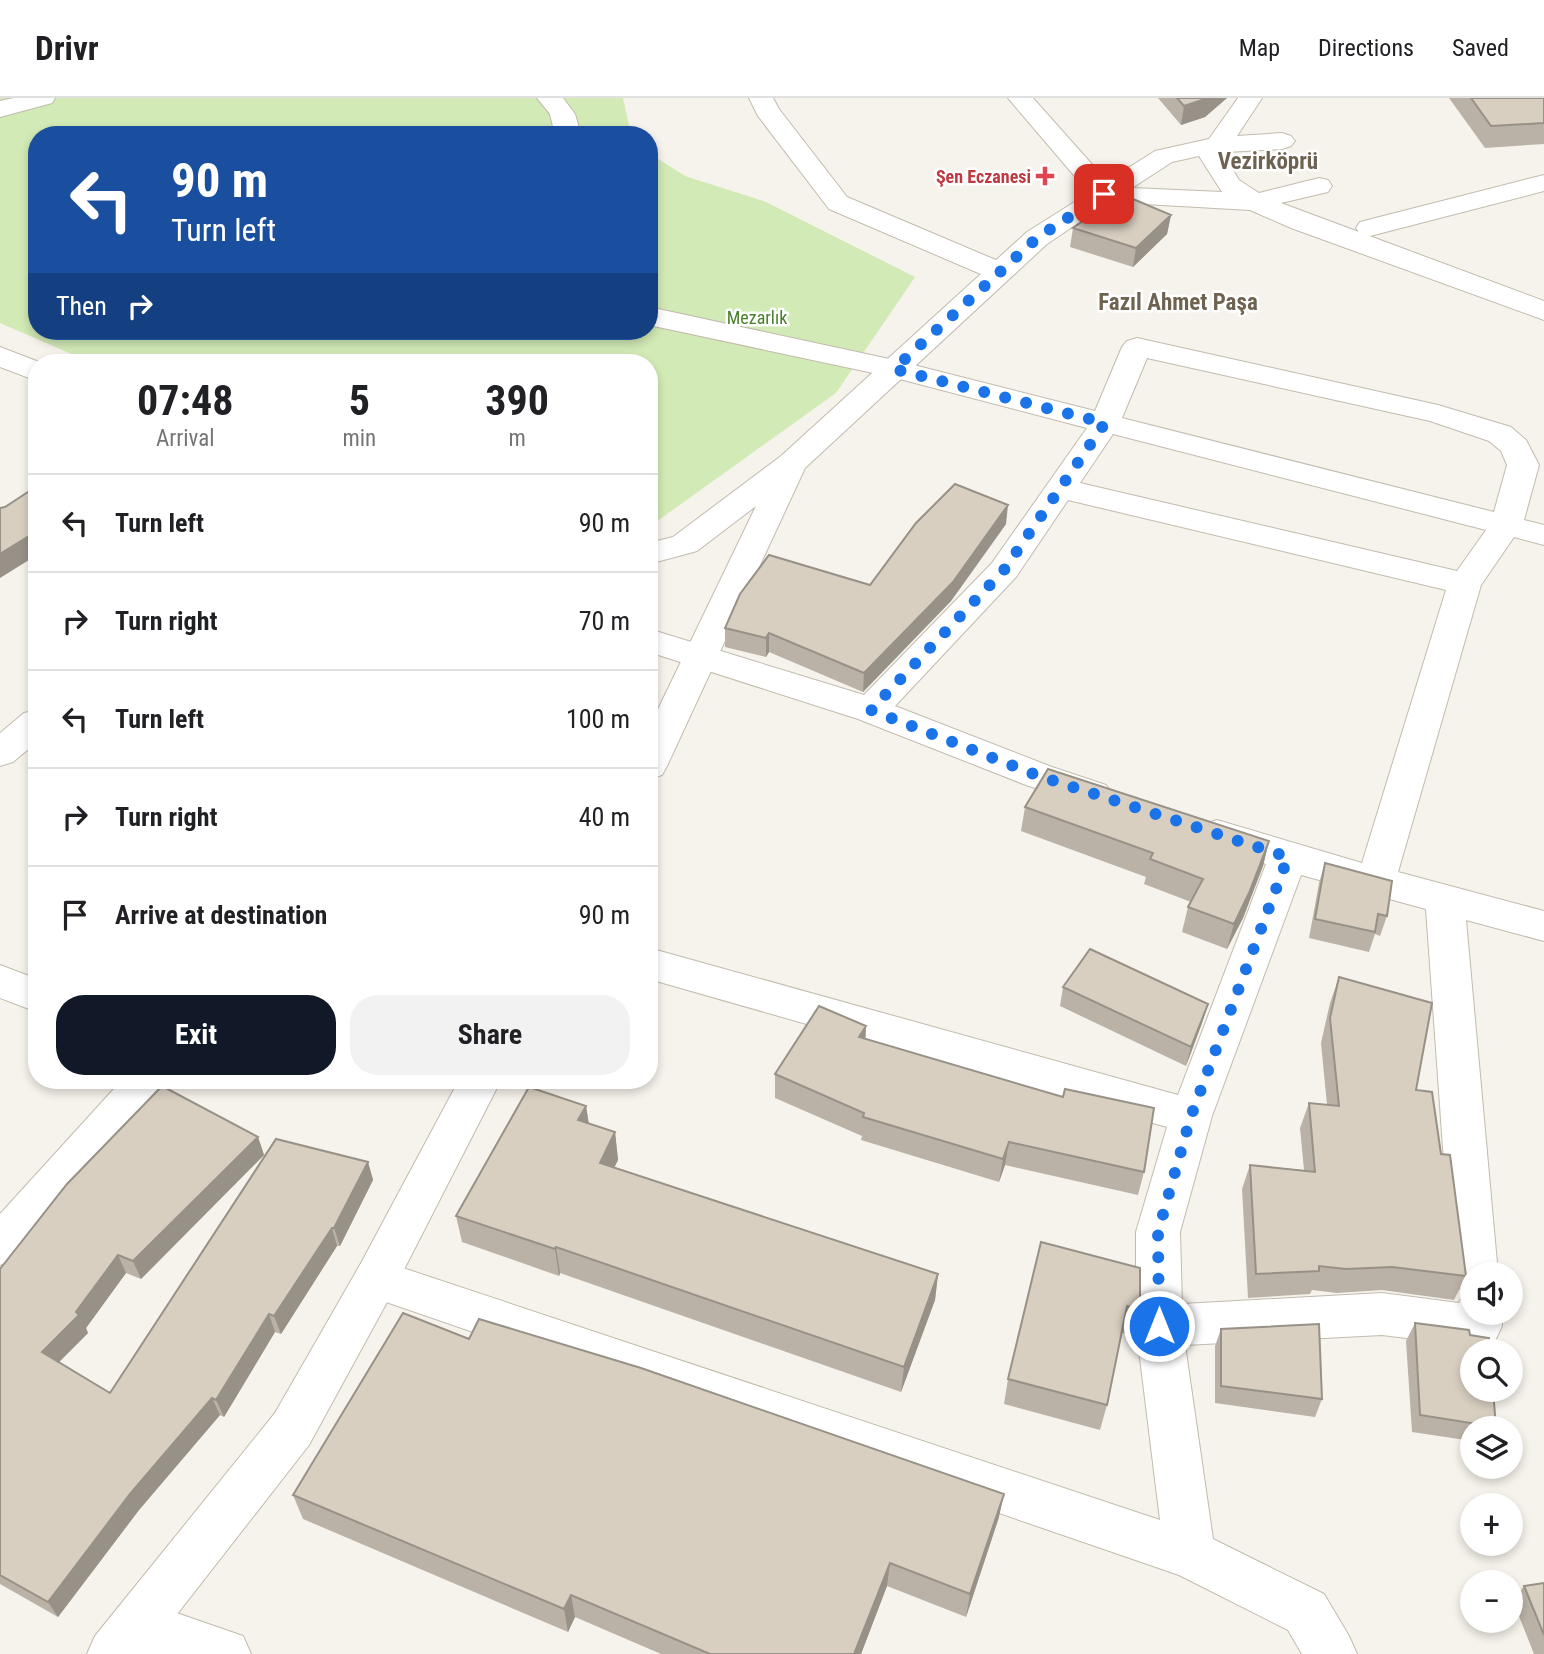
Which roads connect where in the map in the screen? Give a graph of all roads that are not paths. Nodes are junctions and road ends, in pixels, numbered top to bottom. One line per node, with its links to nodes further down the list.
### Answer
1 (43, 98): 7 (street)
2 (548, 98): 8 (street)
3 (761, 98): 15 (street)
4 (1020, 98): 12 (street)
5 (1250, 98): 9 (street)
6 (1261, 98): 10 (street)
7 (0, 109)
8 (567, 126)
9 (1217, 145): 10 (street); 12 (street); 13 (street)
10 (1300, 164): 13 (street); 14 (street)
11 (1544, 183): 14 (street)
12 (1104, 194): 13 (street); 15 (street)
13 (1255, 202): 17 (street)
14 (1353, 216): 16 (street)
15 (1000, 272): 21 (street)
16 (1544, 289)
17 (1544, 311)
18 (658, 318): 21 (street)
19 (0, 356): 20 (street)
20 (28, 368)
21 (894, 369): 22 (street); 23 (street)
22 (1105, 423): 24 (street); 25 (street); 25 (street)
23 (792, 463): 27 (street); 30 (street)
24 (1060, 488): 28 (street); 31 (street)
25 (1506, 525): 26 (street); 28 (street)
26 (1544, 535)
27 (658, 552)
28 (1465, 584): 38 (street)
29 (658, 642): 30 (street)
30 (702, 654): 31 (street); 33 (street)
31 (871, 710): 35 (street)
32 (28, 730): 34 (street)
33 (658, 747)
34 (0, 753)
35 (1131, 806)
36 (1183, 823): 37 (street)
37 (1288, 857): 38 (street); 46 (street)
38 (1376, 881): 39 (street)
39 (1445, 901): 40 (street); 48 (street)
40 (1544, 926)
41 (658, 966): 46 (street)
42 (0, 981): 43 (street)
43 (28, 992)
44 (140, 1089): 47 (street)
45 (475, 1089): 49 (street)
46 (1191, 1116): 51 (street)
47 (0, 1245)
48 (1474, 1262)
49 (376, 1279): 52 (street); 53 (street)
50 (1460, 1324): 51 (street)
51 (1159, 1326): 52 (street)
52 (1191, 1554): 55 (street)
53 (125, 1639): 54 (street)
54 (225, 1654)
55 (1331, 1654)

